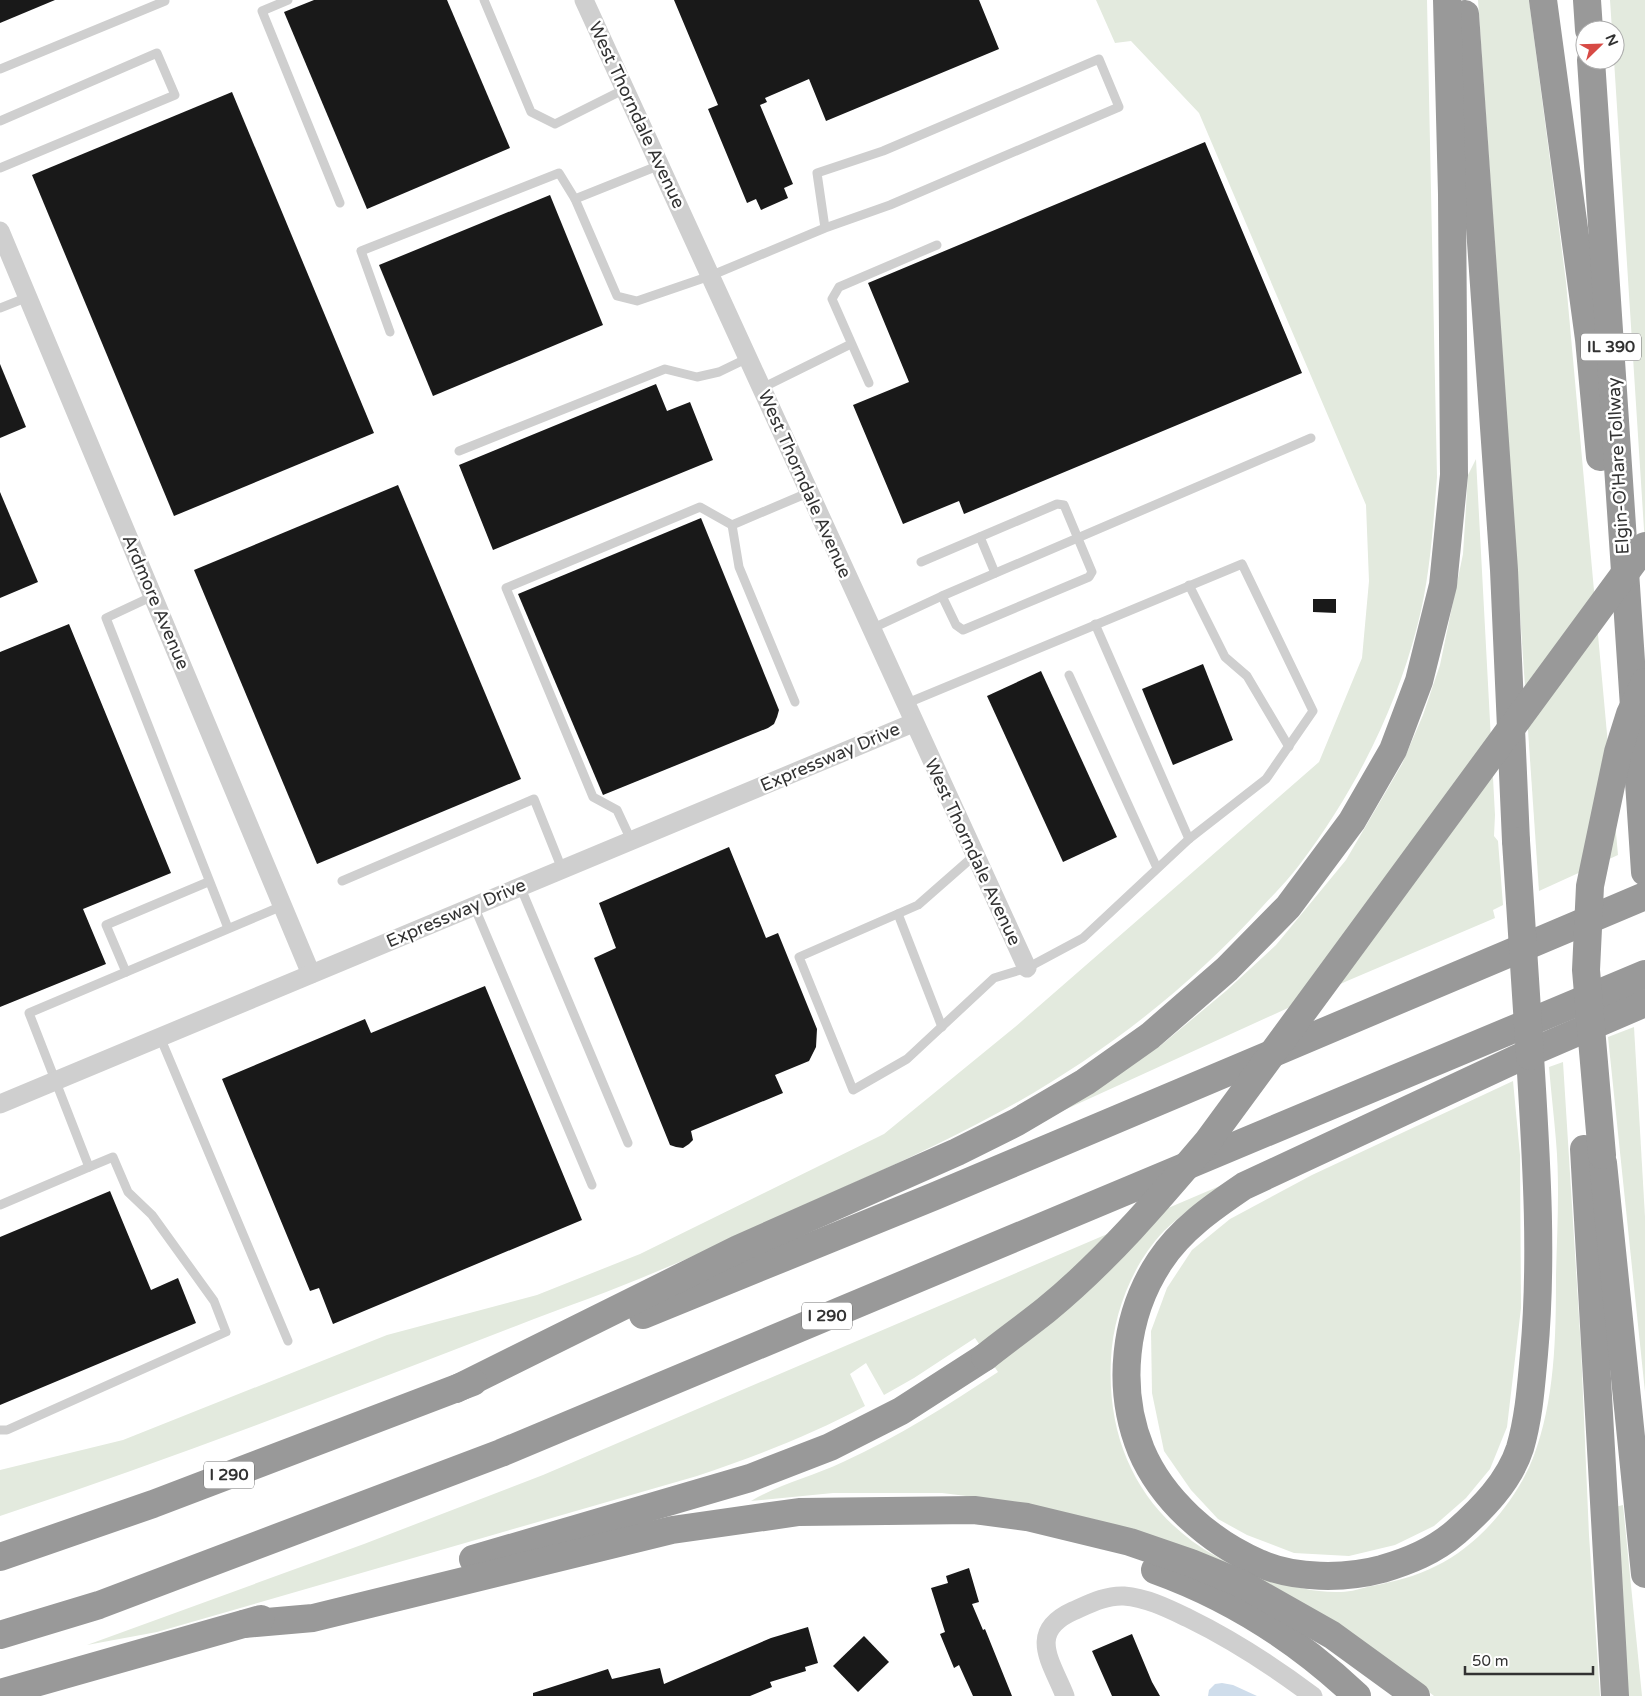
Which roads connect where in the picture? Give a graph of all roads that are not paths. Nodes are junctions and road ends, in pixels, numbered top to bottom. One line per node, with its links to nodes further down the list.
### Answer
1 (288, 0): 17 (lane)
2 (484, 0): 12 (lane)
3 (584, 0): 12 (street, West Thorndale Avenue)
4 (1447, 0): 81 (highway)
5 (1464, 0): 70 (highway, bridge)
6 (1543, 0): 43 (highway)
7 (1587, 0): 9 (highway)
8 (165, 1): 10 (lane)
9 (1588, 20)
10 (0, 69)
11 (1592, 70): 43 (highway, Elgin-O'Hare Tollway / IL 390)
12 (626, 89): 14 (street, West Thorndale Avenue)
13 (0, 121): 15 (lane)
14 (660, 166): 16 (lane); 21 (street, West Thorndale Avenue)
15 (0, 168)
16 (575, 199): 21 (lane); 24 (lane)
17 (340, 203)
18 (824, 228): 18 (lane); 21 (lane)
19 (2, 240): 22 (street, Ardmore Avenue)
20 (937, 245): 25 (lane)
21 (710, 276): 26 (street, West Thorndale Avenue)
22 (28, 297): 23 (lane); 39 (street, Ardmore Avenue)
23 (0, 308)
24 (390, 332)
25 (852, 344): 27 (lane); 28 (lane)
26 (748, 358): 28 (street, West Thorndale Avenue); 30 (lane)
27 (869, 383)
28 (762, 388): 31 (street, West Thorndale Avenue)
29 (1311, 438): 34 (lane)
30 (459, 451)
31 (810, 492): 32 (lane); 42 (street, West Thorndale Avenue)
32 (732, 525): 46 (lane); 51 (lane)
33 (980, 537): 34 (lane); 36 (lane); 37 (lane)
34 (1078, 538): 37 (lane); 40 (lane)
35 (1645, 546): 86 (highway, bridge)
36 (921, 562)
37 (996, 573): 40 (lane)
38 (1189, 585): 41 (lane); 49 (lane); 49 (lane)
39 (153, 596): 57 (lane); 61 (street, Ardmore Avenue)
40 (942, 596): 42 (lane)
41 (1095, 624): 47 (lane); 50 (lane)
42 (871, 629): 47 (street, West Thorndale Avenue)
43 (1628, 634): 55 (highway, Elgin-O'Hare Tollway / IL 390)
44 (1069, 675): 53 (lane)
45 (1645, 682): 76 (highway, bridge)
46 (795, 702)
47 (904, 704): 48 (street, West Thorndale Avenue)
48 (913, 723): 51 (street, Expressway Drive); 52 (street, West Thorndale Avenue)
49 (1289, 747): 50 (lane)
50 (1189, 839): 53 (lane)
51 (631, 840): 54 (street, Expressway Drive)
52 (975, 855): 63 (lane); 65 (street, West Thorndale Avenue)
53 (1157, 868): 65 (lane)
54 (562, 869): 56 (lane); 59 (street, Expressway Drive)
55 (1645, 872)
56 (342, 881)
57 (208, 882): 64 (lane); 66 (lane)
58 (1645, 883): 69 (highway)
59 (520, 886): 62 (street, Expressway Drive); 75 (lane)
60 (1645, 896): 69 (highway, I 290)
61 (282, 906): 64 (lane); 67 (street, Ardmore Avenue)
62 (474, 906): 67 (street, Expressway Drive); 78 (lane)
63 (898, 914): 71 (lane); 71 (lane)
64 (228, 928): 66 (lane)
65 (1027, 968): 71 (lane)
66 (126, 972): 73 (lane)
67 (311, 974): 72 (street, Expressway Drive)
68 (1645, 974): 87 (highway, I 290)
69 (1427, 988): 81 (highway, I 290)
70 (1645, 1003)
71 (942, 1027)
72 (160, 1037): 73 (street, Expressway Drive); 80 (lane)
73 (56, 1080): 74 (street, Expressway Drive); 77 (lane)
74 (0, 1104)
75 (628, 1143)
76 (1593, 1152): 85 (highway); 93 (highway)
77 (89, 1167): 79 (lane); 82 (lane)
78 (592, 1185)
79 (0, 1205)
80 (288, 1341)
81 (456, 1389): 84 (highway, I 290)
82 (0, 1430)
83 (932, 1511): 86 (highway); 91 (highway); 92 (highway)
84 (0, 1557)
85 (1645, 1574)
86 (244, 1624): 88 (highway)
87 (0, 1635)
88 (0, 1693)
89 (1065, 1696): 90 (street)
90 (1313, 1696)
91 (1357, 1696)
92 (1416, 1696)
93 (1615, 1696)

